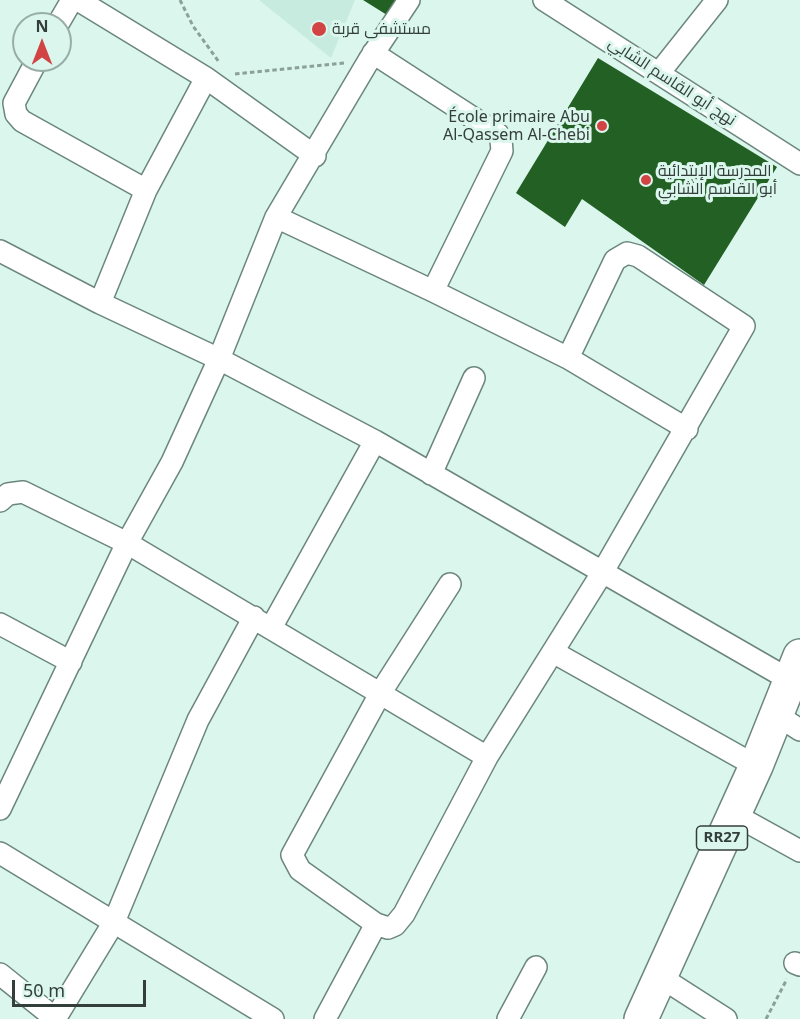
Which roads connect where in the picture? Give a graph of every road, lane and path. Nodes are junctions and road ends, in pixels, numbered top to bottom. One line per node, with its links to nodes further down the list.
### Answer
1 (78, 0): 10 (street)
2 (180, 0): 9 (path)
3 (409, 0): 6 (street)
4 (544, 0): 8 (street, نهج أبو القاسم الشابي)
5 (717, 0): 8 (street)
6 (371, 57): 9 (path); 11 (street); 16 (street)
7 (31, 72): 13 (street)
8 (658, 73): 12 (street, نهج أبو القاسم الشابي)
9 (228, 75): 10 (path)
10 (206, 78): 11 (street); 13 (street)
11 (315, 156): 14 (street)
12 (800, 164)
13 (146, 190): 17 (street)
14 (276, 217): 16 (street); 19 (street)
15 (0, 251): 17 (street)
16 (434, 291): 18 (street)
17 (99, 303): 19 (street)
18 (568, 358): 21 (street); 21 (street)
19 (219, 359): 22 (street); 25 (street)
20 (474, 378): 23 (street)
21 (687, 429): 26 (street)
22 (375, 441): 23 (street); 28 (street)
23 (431, 474): 26 (street)
24 (0, 501): 25 (street)
25 (127, 543): 28 (street); 31 (street)
26 (602, 573): 30 (street); 32 (street)
27 (450, 584): 33 (street)
28 (262, 622): 33 (street); 41 (street)
29 (0, 624): 31 (street)
30 (553, 652): 35 (street); 36 (street)
31 (71, 662): 37 (street)
32 (795, 668): 34 (highway, RR27)
33 (381, 692): 35 (street); 42 (street)
34 (789, 723): 36 (highway, RR27)
35 (487, 757): 42 (street)
36 (756, 766): 38 (highway, RR27)
37 (0, 809)
38 (733, 814): 39 (street); 46 (highway, RR27)
39 (800, 851)
40 (0, 853): 41 (street)
41 (114, 922): 47 (street); 48 (street)
42 (376, 924): 49 (street)
43 (798, 964): 53 (path)
44 (536, 967): 50 (street)
45 (0, 974): 47 (street)
46 (660, 976): 51 (highway, RR27); 52 (street)
47 (55, 1019)
48 (273, 1019)
49 (325, 1019)
50 (508, 1019)
51 (641, 1019)
52 (726, 1019)
53 (766, 1019)

